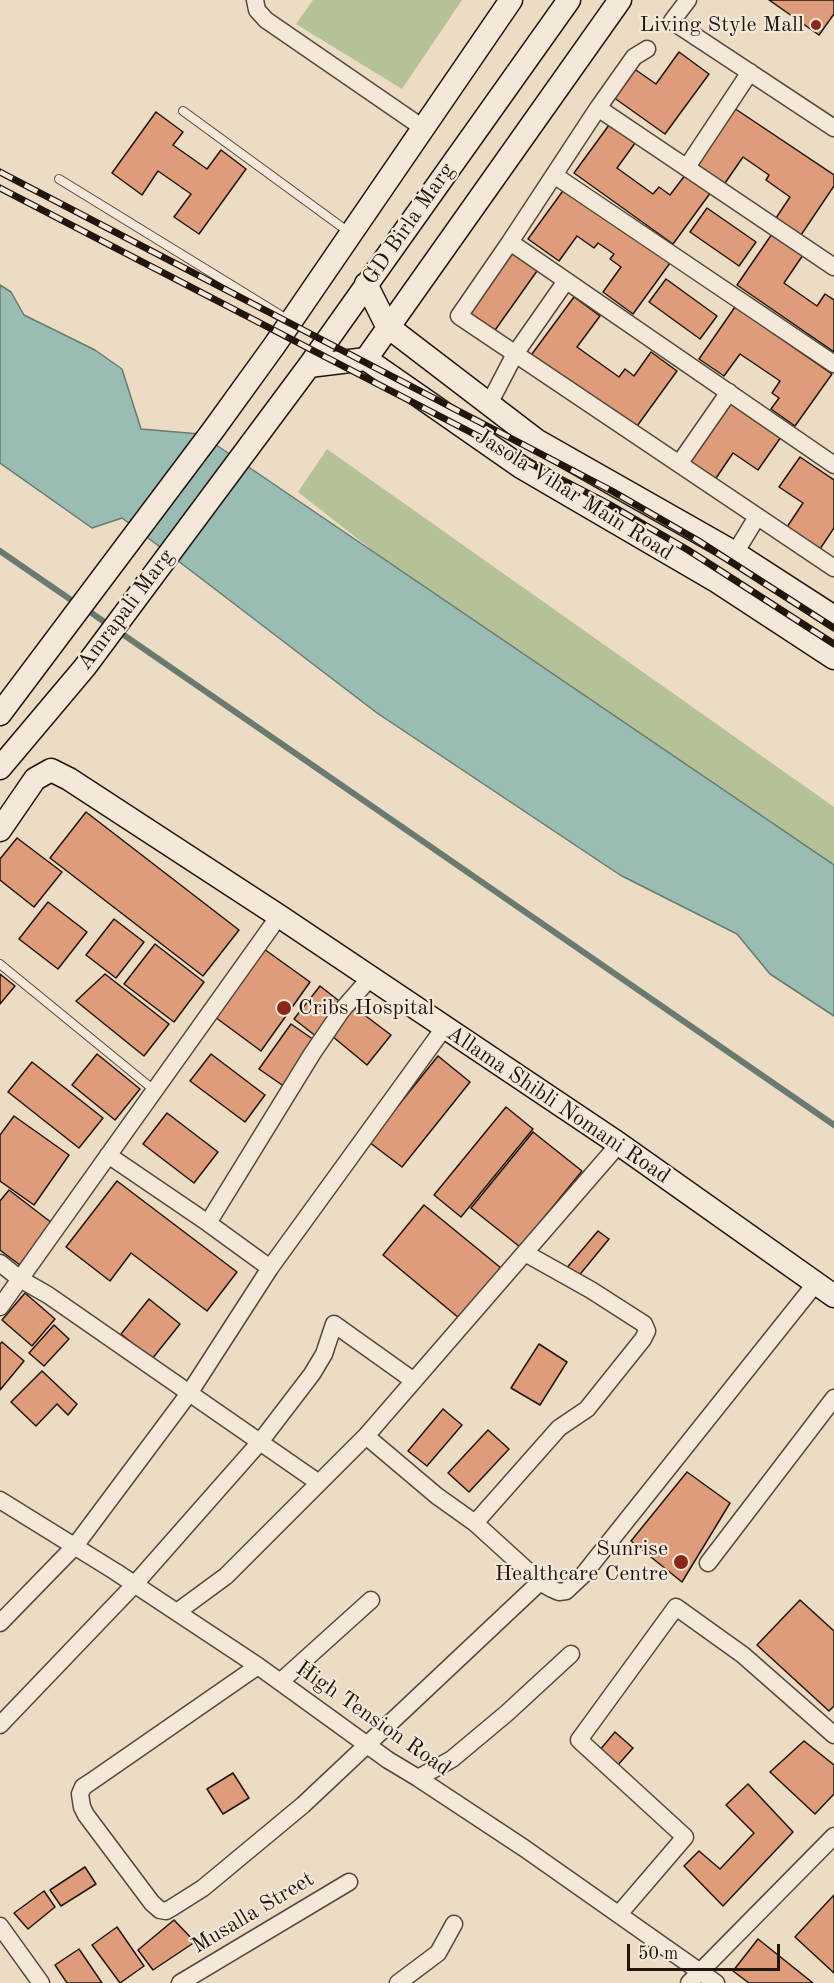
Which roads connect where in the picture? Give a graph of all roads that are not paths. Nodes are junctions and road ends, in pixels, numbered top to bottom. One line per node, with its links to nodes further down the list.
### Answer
1 (255, 0): 10 (street)
2 (511, 0): 10 (street, GD Birla Marg)
3 (569, 0): 19 (street, GD Birla Marg)
4 (620, 0): 21 (street)
5 (688, 0): 7 (street)
6 (647, 49): 8 (street)
7 (750, 72): 11 (street); 12 (street)
8 (598, 108): 12 (street); 13 (street)
9 (183, 111): 15 (lane)
10 (423, 128): 15 (street, GD Birla Marg)
11 (834, 128)
12 (687, 167): 17 (street)
13 (554, 175): 16 (street); 24 (street)
14 (59, 179): 20 (lane)
15 (350, 233): 20 (street, GD Birla Marg)
16 (510, 242): 18 (street); 22 (street)
17 (834, 267)
18 (566, 281): 22 (street); 26 (street)
19 (366, 284): 21 (street, Jasola Vihar Main Road); 25 (street, GD Birla Marg)
20 (290, 321): 28 (street, GD Birla Marg)
21 (387, 326): 23 (street); 27 (street, Jasola Vihar Main Road)
22 (514, 354): 27 (street); 30 (street)
23 (366, 359): 25 (street); 36 (street, Jasola Vihar Main Road)
24 (834, 364)
25 (309, 366): 29 (street, GD Birla Marg)
26 (729, 392): 30 (street); 31 (street)
27 (489, 404): 33 (street, Jasola Vihar Main Road)
28 (214, 429): 37 (street, Amrapali Marg)
29 (247, 447): 38 (street, Amrapali Marg)
30 (679, 464): 32 (street)
31 (834, 465)
32 (757, 516): 33 (street); 34 (street)
33 (735, 553): 35 (street, Jasola Vihar Main Road)
34 (834, 568)
35 (834, 617)
36 (834, 658)
37 (0, 713)
38 (3, 764): 39 (street)
39 (35, 779): 40 (street); 41 (street, Allama Shibli Nomani Road)
40 (0, 830)
41 (279, 916): 43 (street, Allama Shibli Nomani Road); 45 (street)
42 (0, 964): 45 (lane)
43 (370, 978): 44 (street, Allama Shibli Nomani Road); 48 (street)
44 (444, 1028): 46 (street, Allama Shibli Nomani Road); 51 (street)
45 (154, 1090): 47 (street)
46 (619, 1144): 49 (street); 53 (street, Allama Shibli Nomani Road)
47 (108, 1155): 48 (street); 52 (street)
48 (208, 1223): 51 (street)
49 (525, 1253): 55 (street); 62 (street)
50 (0, 1263): 52 (street)
51 (270, 1268): 56 (street)
52 (20, 1279): 54 (street); 56 (street)
53 (825, 1290): 65 (street)
54 (0, 1307)
55 (414, 1381): 58 (street); 59 (street)
56 (190, 1392): 59 (street); 63 (street)
57 (834, 1398): 64 (street)
58 (366, 1436): 60 (street); 62 (street)
59 (260, 1442): 60 (street); 66 (street)
60 (319, 1482): 68 (street)
61 (1, 1502): 63 (street, High Tension Road)
62 (476, 1523): 65 (street)
63 (75, 1546): 66 (street, High Tension Road); 69 (street)
64 (708, 1563)
65 (540, 1582): 75 (street)
66 (134, 1585): 68 (street, High Tension Road); 73 (street)
67 (372, 1600): 72 (street)
68 (177, 1612): 71 (street, High Tension Road)
69 (0, 1623)
70 (571, 1654): 76 (street)
71 (258, 1666): 72 (street, High Tension Road); 75 (street)
72 (280, 1682): 75 (street, High Tension Road)
73 (0, 1725)
74 (834, 1735): 79 (street)
75 (366, 1745): 76 (street, High Tension Road)
76 (418, 1778): 79 (street, High Tension Road)
77 (834, 1836): 82 (street)
78 (348, 1882): 84 (street, Musalla Street)
79 (619, 1914): 82 (street, High Tension Road)
80 (454, 1924): 85 (street)
81 (0, 1926): 83 (street)
82 (694, 1977): 86 (street, High Tension Road)
83 (41, 1983)
84 (180, 1983)
85 (398, 1983)
86 (716, 1983)

